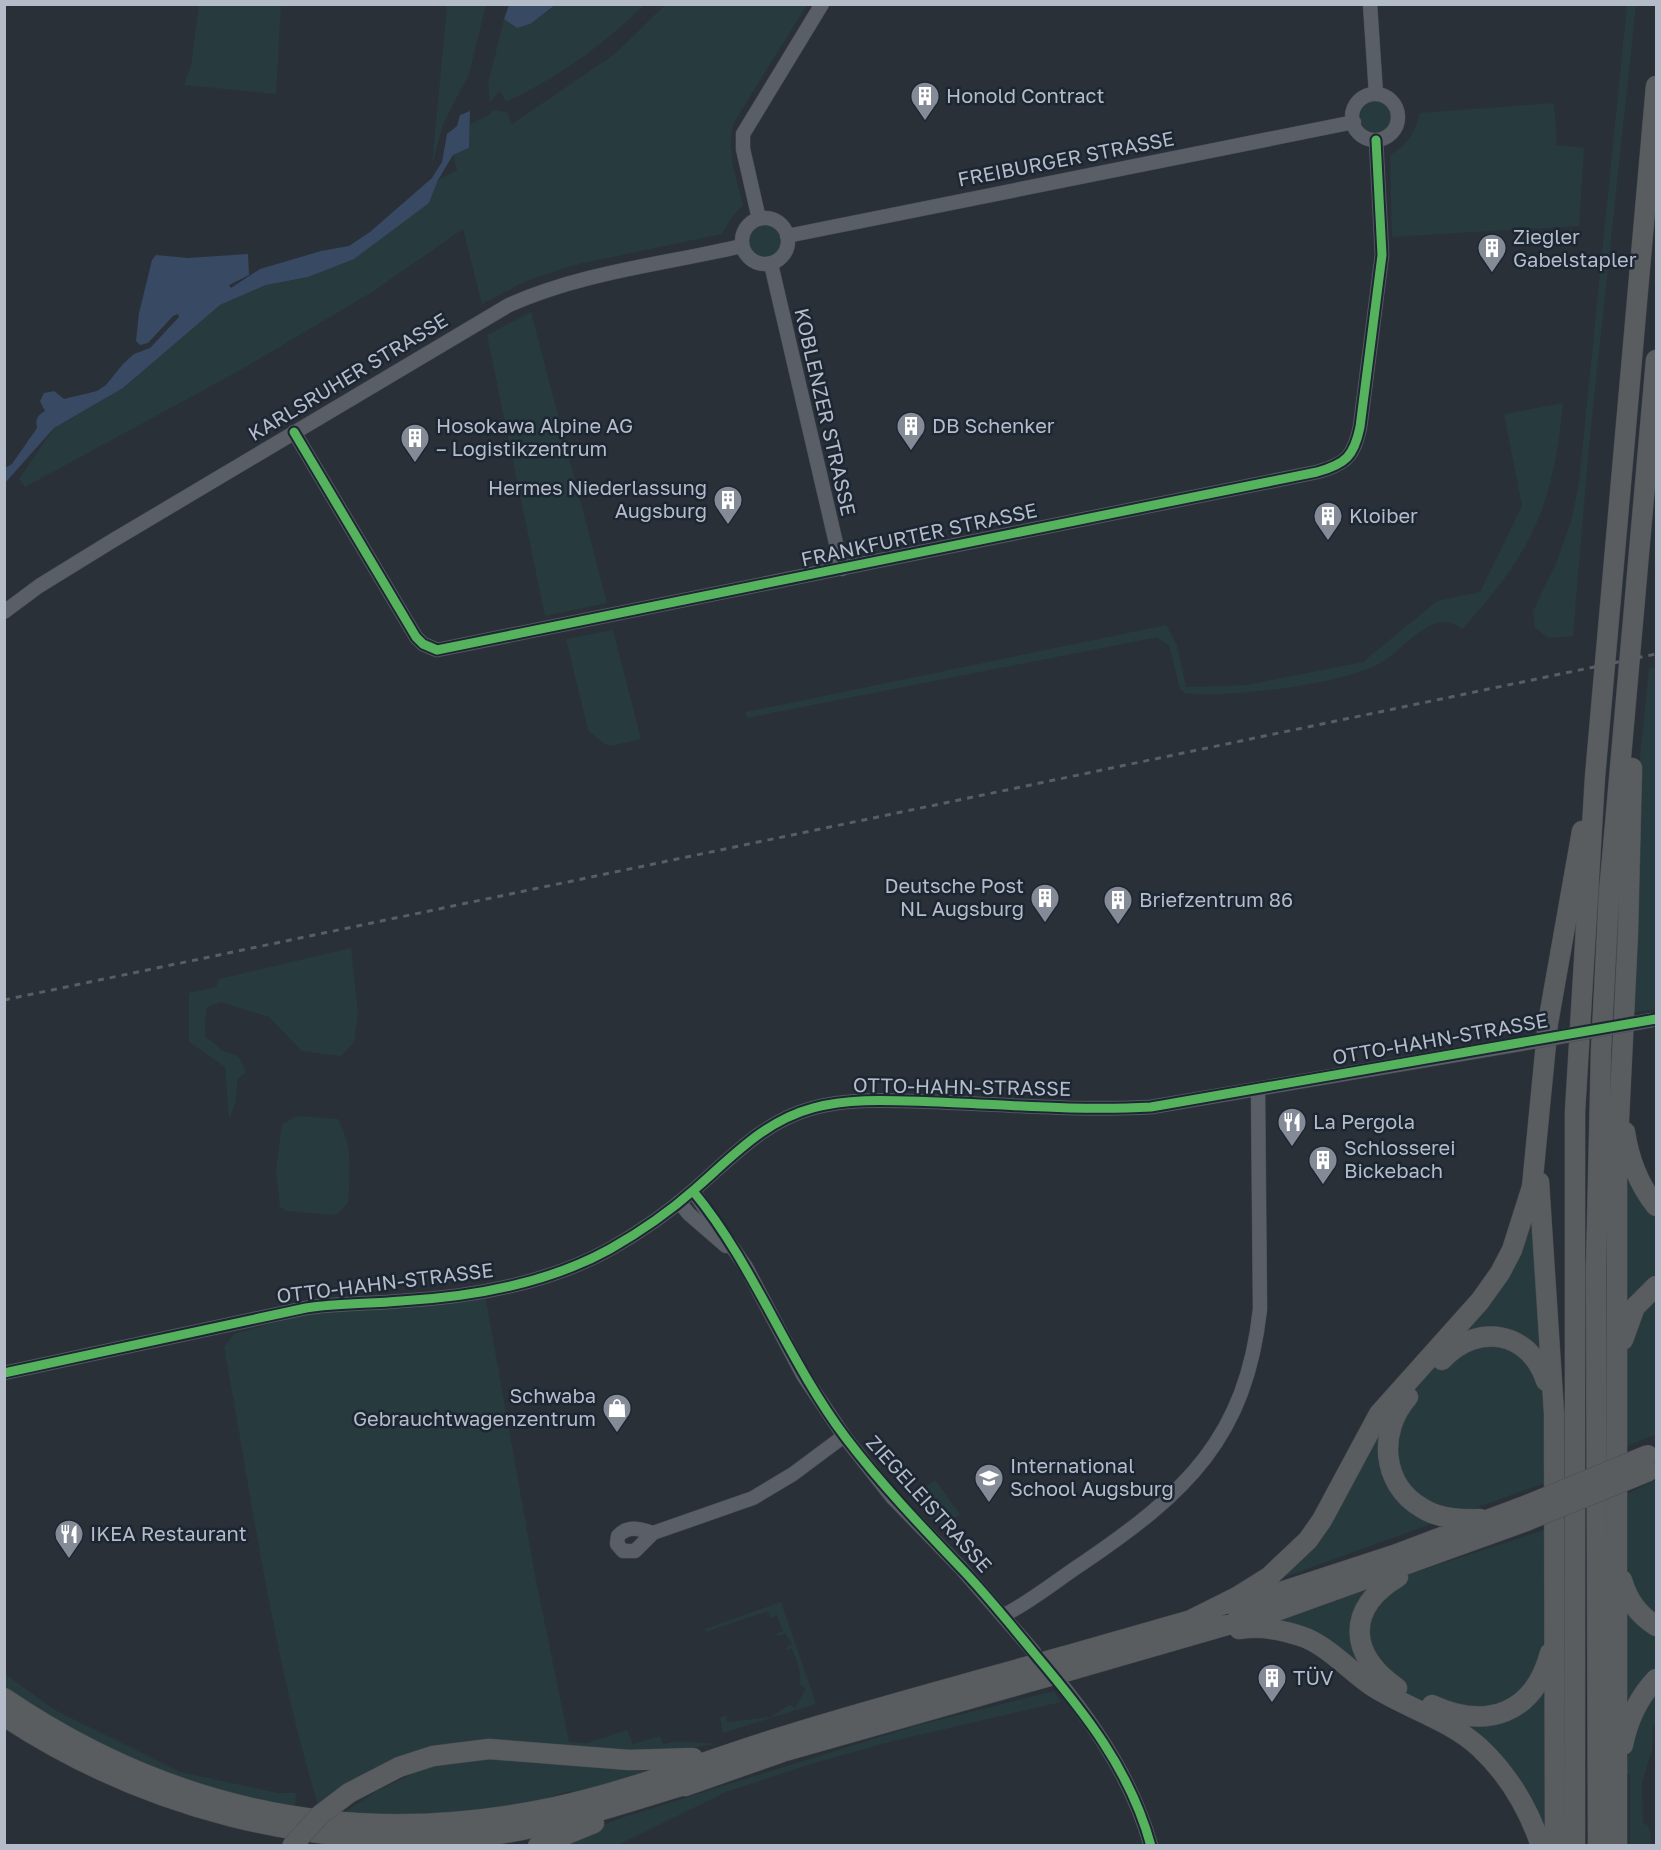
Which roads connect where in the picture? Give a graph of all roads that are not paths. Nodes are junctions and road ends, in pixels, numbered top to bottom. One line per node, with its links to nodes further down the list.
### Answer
1 (822, 4): 7 (street)
2 (1370, 4): 4 (street)
3 (1656, 86): 16 (highway)
4 (1376, 94): 5 (street); 6 (street)
5 (1353, 122): 6 (street); 8 (street, FREIBURGER STRASSE)
6 (1376, 140): 13 (street, FRANKFURTER STRASSE)
7 (759, 219): 8 (street); 9 (street)
8 (787, 236): 10 (street)
9 (742, 246): 10 (street); 12 (street, KARLSRUHER STRASSE)
10 (771, 264): 13 (street, KOBLENZER STRASSE)
11 (1656, 360): 15 (highway)
12 (294, 432): 13 (street, FRANKFURTER STRASSE); 14 (street, KARLSRUHER STRASSE)
13 (842, 569)
14 (4, 612)
15 (1627, 694): 19 (highway); 54 (highway)
16 (1595, 777): 20 (highway); 53 (highway)
17 (1654, 1020): 18 (street, OTTO-HAHN-STRASSE, bridge)
18 (1258, 1090): 21 (street, OTTO-HAHN-STRASSE); 36 (street)
19 (1619, 1101): 23 (highway); 26 (highway)
20 (1537, 1152): 28 (highway); 38 (highway)
21 (693, 1191): 22 (street, OTTO-HAHN-STRASSE); 24 (street, ZIEGELEISTRASSE)
22 (680, 1202): 24 (street, ZIEGELEISTRASSE); 27 (street, OTTO-HAHN-STRASSE)
23 (1656, 1206)
24 (747, 1267): 29 (street, ZIEGELEISTRASSE)
25 (1656, 1286): 26 (highway)
26 (1618, 1372): 35 (highway)
27 (4, 1373)
28 (1554, 1413): 32 (highway); 39 (highway)
29 (844, 1436): 33 (street); 36 (street, ZIEGELEISTRASSE)
30 (1652, 1462): 31 (highway, bridge)
31 (1526, 1513): 32 (highway); 34 (highway)
32 (1492, 1519): 38 (highway)
33 (652, 1533)
34 (1459, 1547): 38 (highway); 39 (highway)
35 (1617, 1556): 37 (highway); 46 (highway)
36 (1004, 1615): 40 (street, ZIEGELEISTRASSE)
37 (1656, 1626)
38 (1189, 1629): 40 (highway, bridge); 51 (highway)
39 (1556, 1634): 52 (highway)
40 (1029, 1667): 45 (highway); 47 (highway)
41 (1656, 1679): 46 (highway)
42 (1062, 1685): 50 (street)
43 (4, 1698): 45 (highway)
44 (4, 1716): 47 (highway)
45 (722, 1756): 48 (highway, bridge)
46 (1617, 1777): 55 (highway)
47 (697, 1781): 49 (highway)
48 (292, 1845)
49 (538, 1845)
50 (1151, 1845)
51 (1541, 1845)
52 (1555, 1845)
53 (1575, 1845)
54 (1598, 1845)
55 (1617, 1845)

